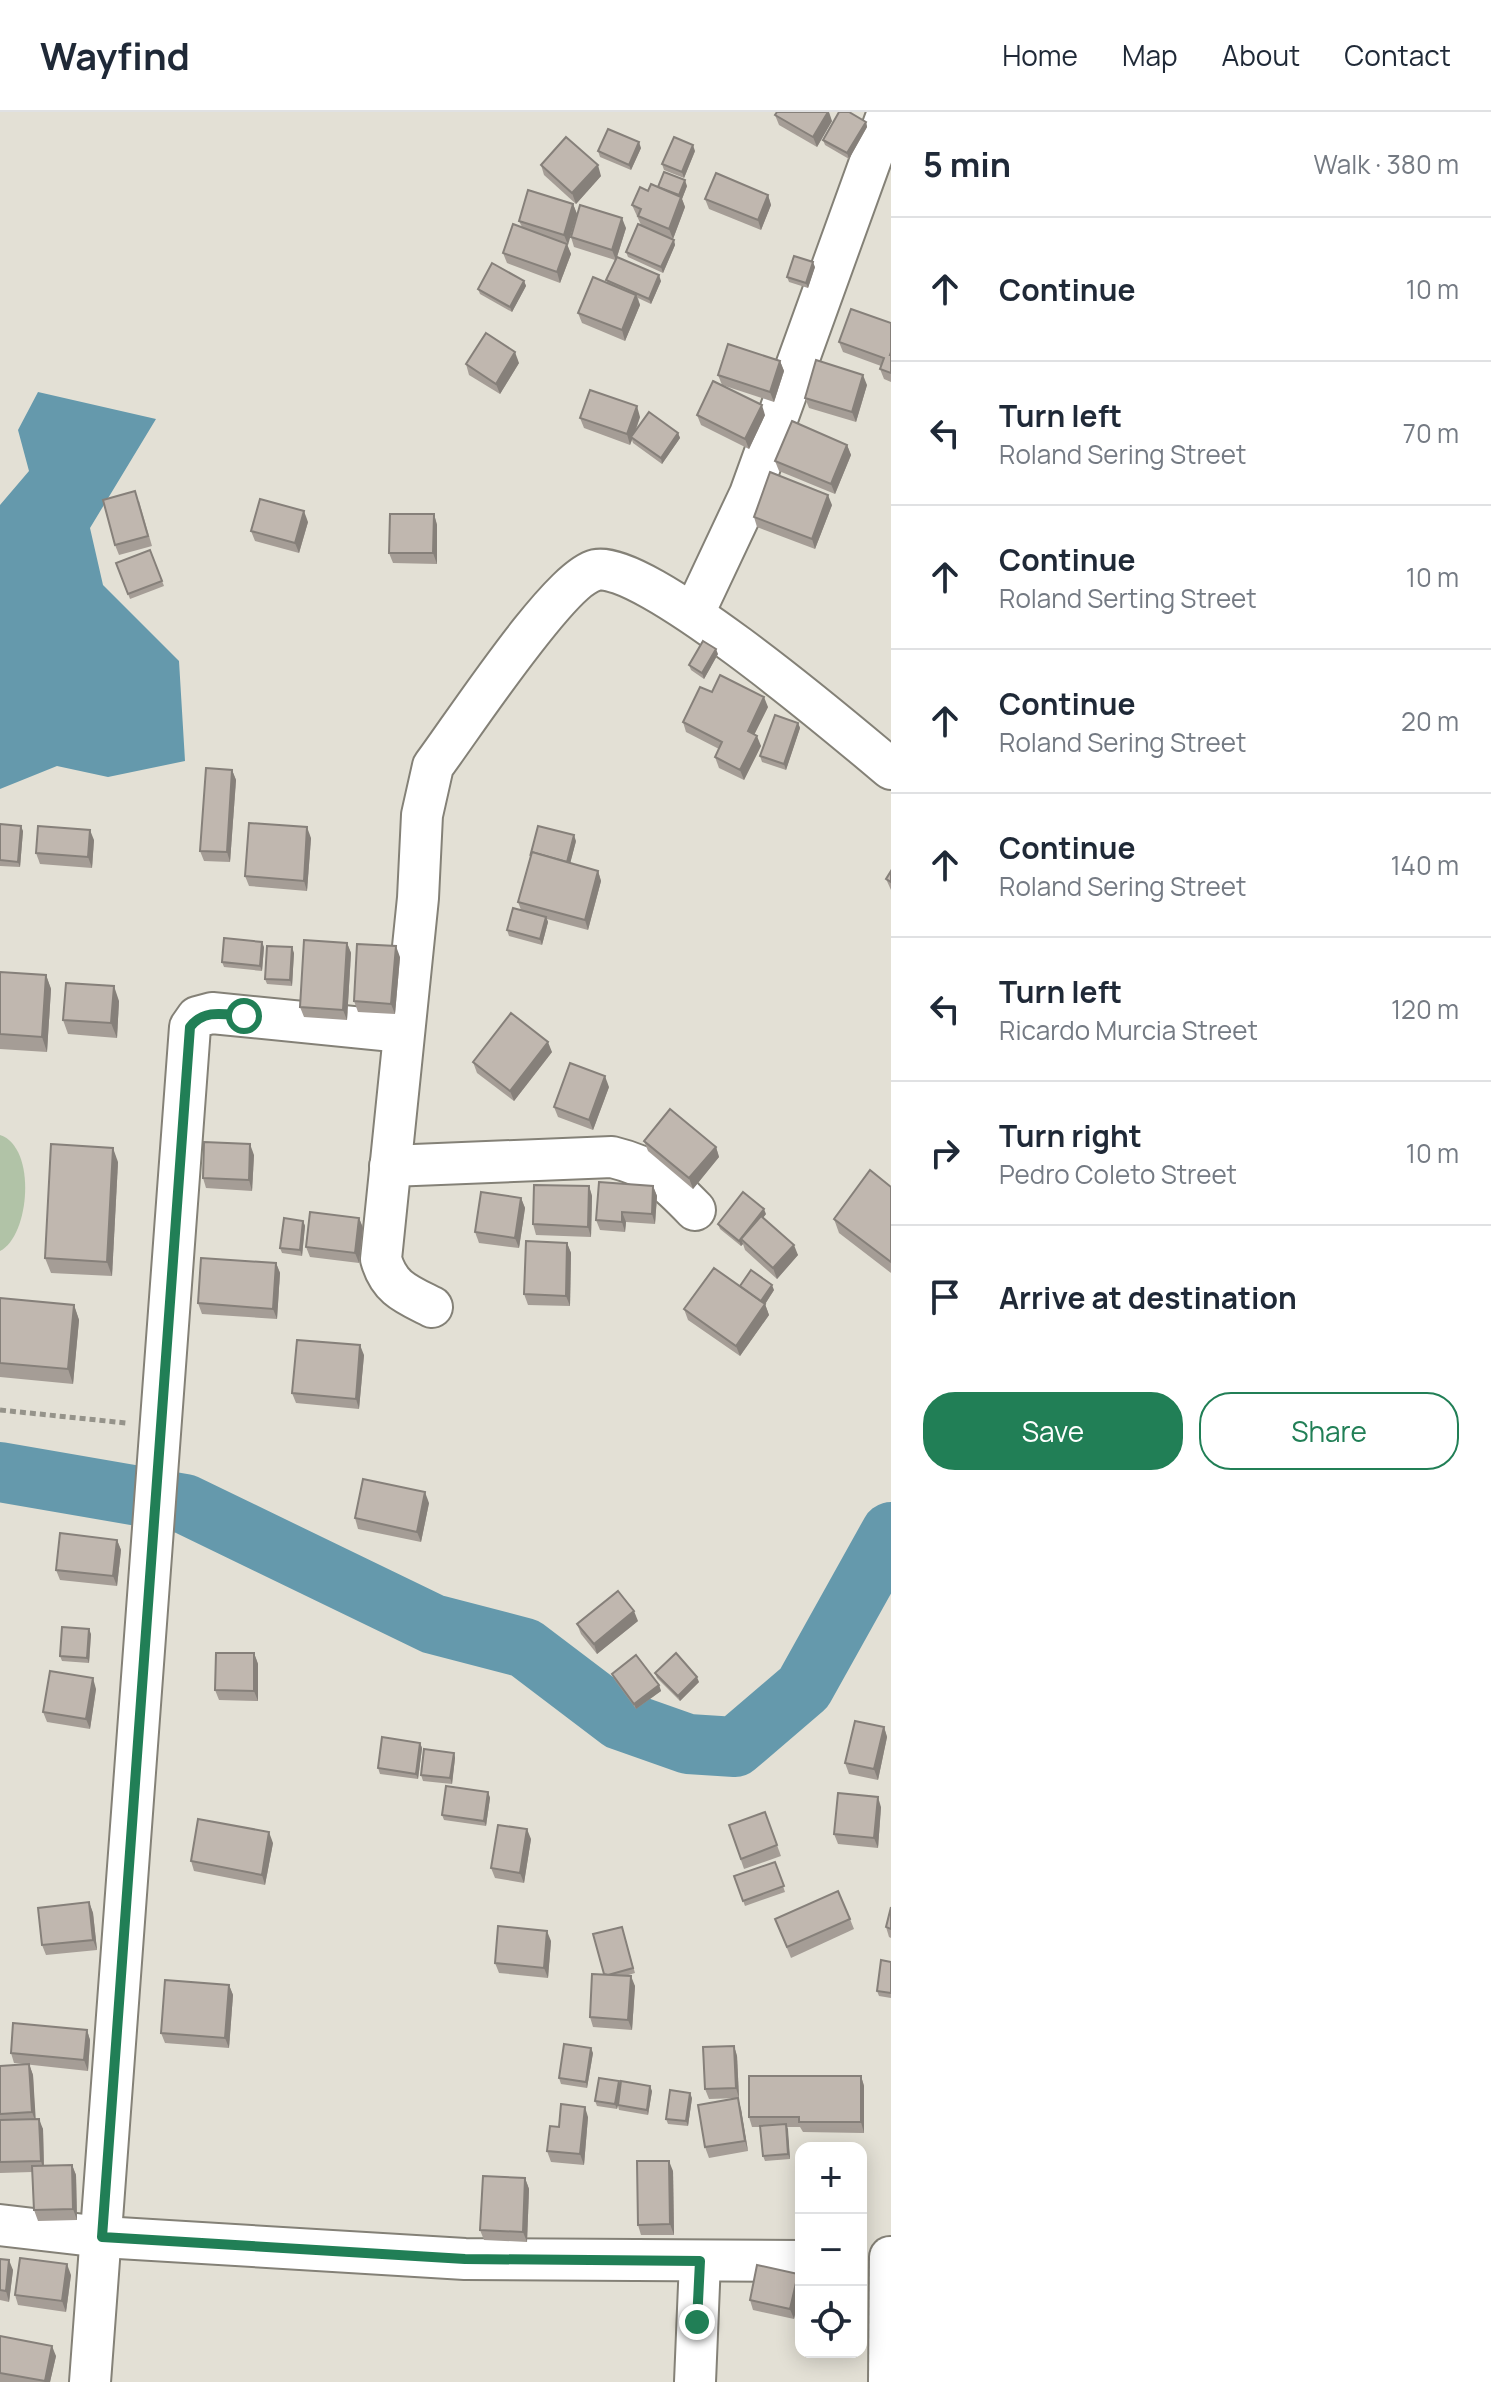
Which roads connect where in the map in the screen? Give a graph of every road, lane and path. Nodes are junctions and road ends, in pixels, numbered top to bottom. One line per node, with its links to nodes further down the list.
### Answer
1 (888, 112): 2 (street)
2 (694, 613): 3 (street); 4 (street)
3 (891, 769)
4 (403, 1032): 5 (street); 9 (street)
5 (390, 1166): 6 (street); 7 (street)
6 (695, 1210)
7 (432, 1307)
8 (0, 1410): 9 (path)
9 (160, 1426): 11 (street)
10 (0, 2225): 11 (street)
11 (102, 2237): 14 (street); 16 (street)
12 (891, 2257): 13 (street); 18 (street)
13 (867, 2258)
14 (700, 2261): 15 (street); 17 (street)
15 (795, 2261)
16 (90, 2382)
17 (695, 2382)
18 (889, 2382)

